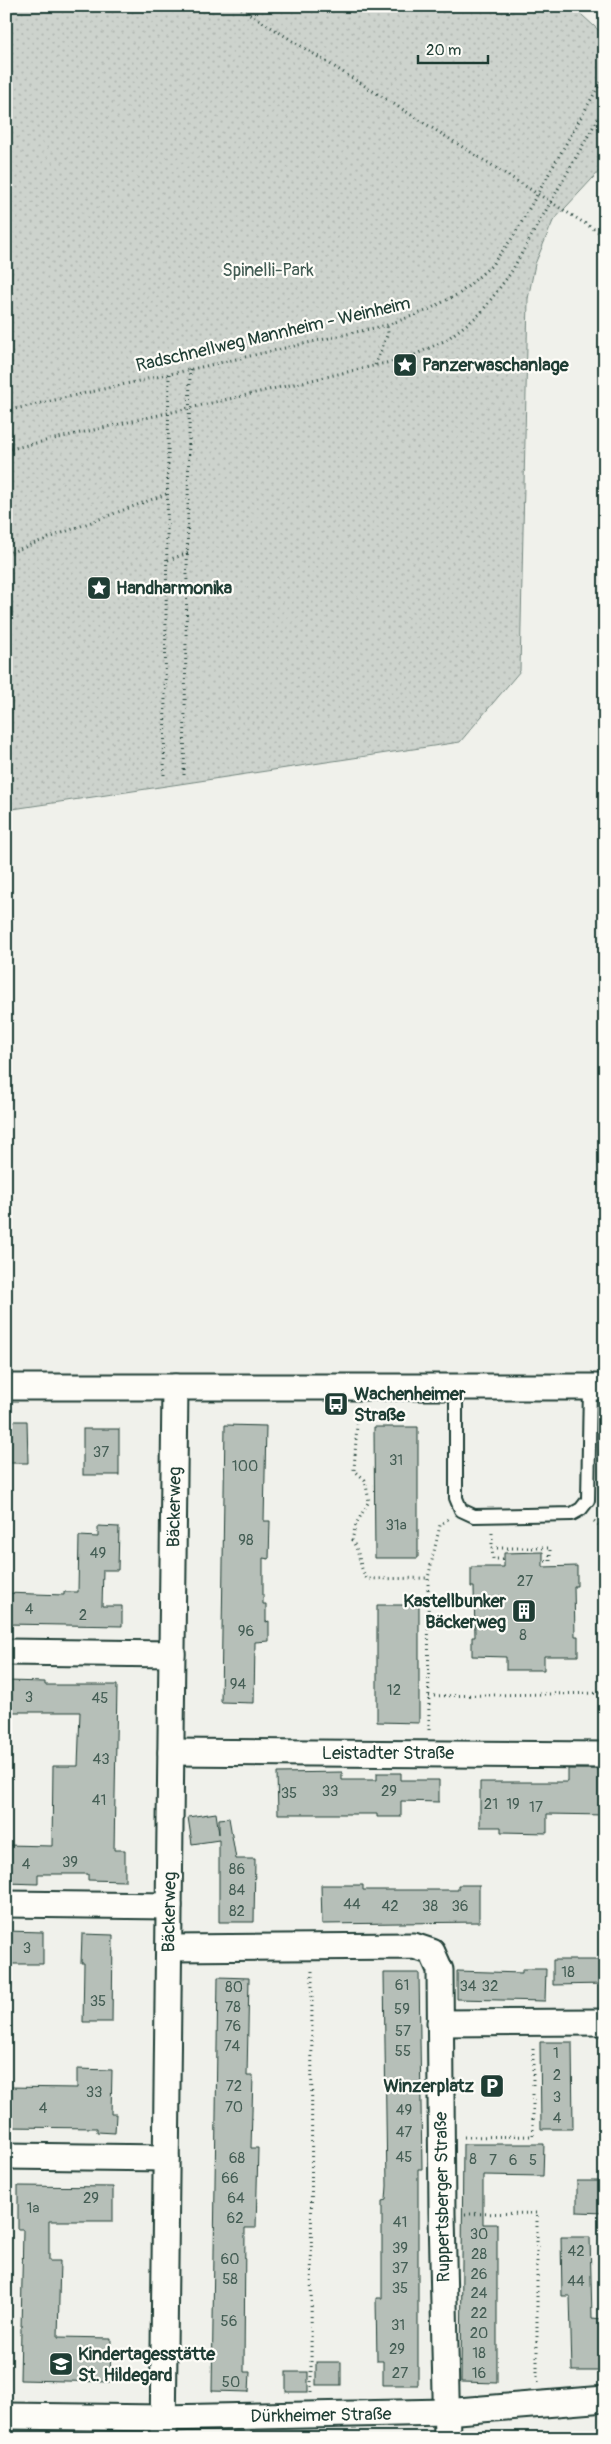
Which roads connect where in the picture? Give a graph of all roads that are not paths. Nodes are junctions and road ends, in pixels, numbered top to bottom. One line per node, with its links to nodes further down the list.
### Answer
1 (597, 1386): 4 (street); 4 (lane)
2 (6, 1387): 3 (street)
3 (175, 1387): 4 (street); 6 (street, Bäckerweg)
4 (456, 1387)
5 (6, 1652): 6 (street)
6 (172, 1654): 7 (street, Bäckerweg)
7 (171, 1752): 8 (street, Leistadter Straße); 10 (street, Bäckerweg)
8 (605, 1754)
9 (6, 1904): 10 (street)
10 (169, 1906): 11 (street, Bäckerweg)
11 (169, 1948): 13 (street, Ruppertsberger Straße); 15 (street, Bäckerweg)
12 (605, 2022): 13 (street)
13 (440, 2023): 17 (street, Ruppertsberger Straße)
14 (6, 2156): 15 (street)
15 (166, 2158): 19 (street, Bäckerweg)
16 (605, 2399): 17 (street, Dürkheimer Straße)
17 (445, 2412): 19 (street, Dürkheimer Straße); 20 (street, Ruppertsberger Straße)
18 (13, 2423): 19 (street, Dürkheimer Straße)
19 (163, 2428)
20 (447, 2438)

